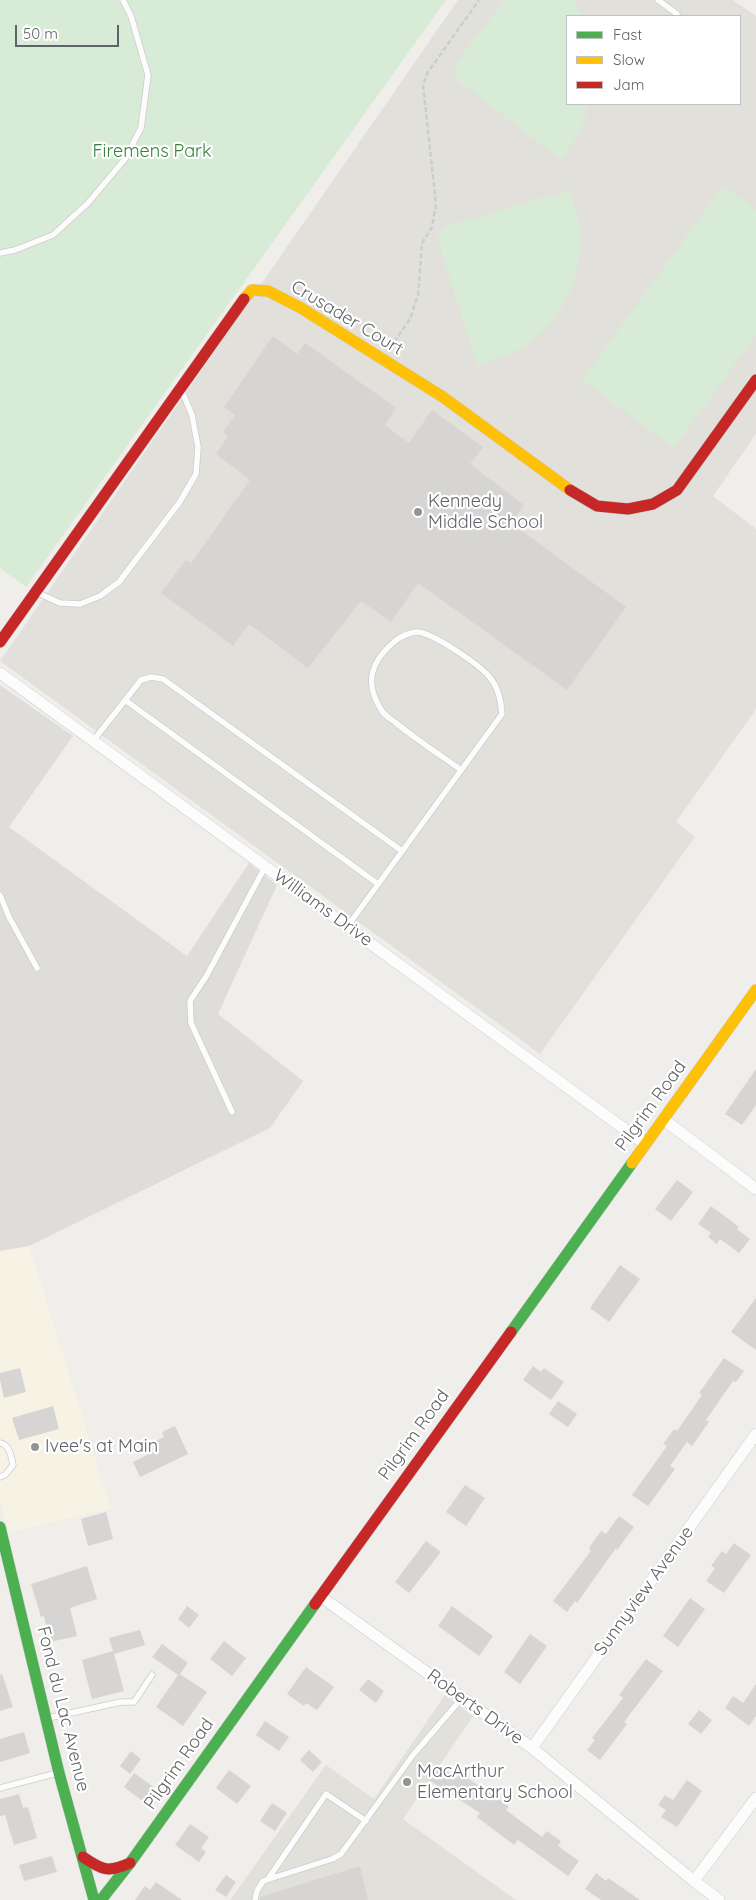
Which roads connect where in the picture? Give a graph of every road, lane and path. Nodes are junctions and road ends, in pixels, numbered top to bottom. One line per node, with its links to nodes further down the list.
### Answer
1 (123, 0): 5 (lane)
2 (479, 0): 6 (path)
3 (658, 0): 4 (lane)
4 (677, 14)
5 (0, 253)
6 (394, 342)
7 (756, 380): 8 (street, Crusader Court)
8 (180, 387): 9 (street, Crusader Court); 9 (lane)
9 (36, 592): 10 (street, Crusader Court)
10 (0, 642)
11 (0, 673): 13 (street, Williams Drive)
12 (125, 700): 13 (lane); 15 (lane); 17 (lane)
13 (93, 741): 16 (street, Williams Drive)
14 (461, 770): 14 (lane); 15 (lane)
15 (402, 851): 17 (lane)
16 (266, 867): 19 (street, Williams Drive); 22 (lane)
17 (378, 884): 19 (lane)
18 (0, 895): 20 (lane)
19 (347, 927): 24 (street, Williams Drive)
20 (37, 968)
21 (756, 990): 23 (street, Pilgrim Road)
22 (232, 1112)
23 (663, 1119): 24 (street, Pilgrim Road); 25 (street)
24 (645, 1144): 30 (street, Pilgrim Road)
25 (756, 1189)
26 (756, 1434): 34 (street, Sunnyview Avenue)
27 (0, 1443): 28 (lane)
28 (0, 1477)
29 (0, 1528): 33 (street, Fond du Lac Avenue)
30 (320, 1596): 32 (street, Roberts Drive); 40 (street, Pilgrim Road)
31 (152, 1675): 33 (lane)
32 (462, 1698): 34 (street, Roberts Drive); 38 (lane)
33 (46, 1719): 35 (street, Fond du Lac Avenue)
34 (532, 1748): 42 (street, Roberts Drive)
35 (59, 1773): 36 (lane); 39 (street, Fond du Lac Avenue)
36 (0, 1788)
37 (756, 1798): 42 (street)
38 (366, 1821): 41 (lane); 41 (lane)
39 (83, 1857): 40 (street); 43 (street, Fond du Lac Avenue)
40 (130, 1863): 44 (street, Pilgrim Road)
41 (268, 1879): 45 (lane)
42 (694, 1881): 46 (street, Roberts Drive)
43 (94, 1900)
44 (101, 1900)
45 (255, 1900)
46 (719, 1900)

